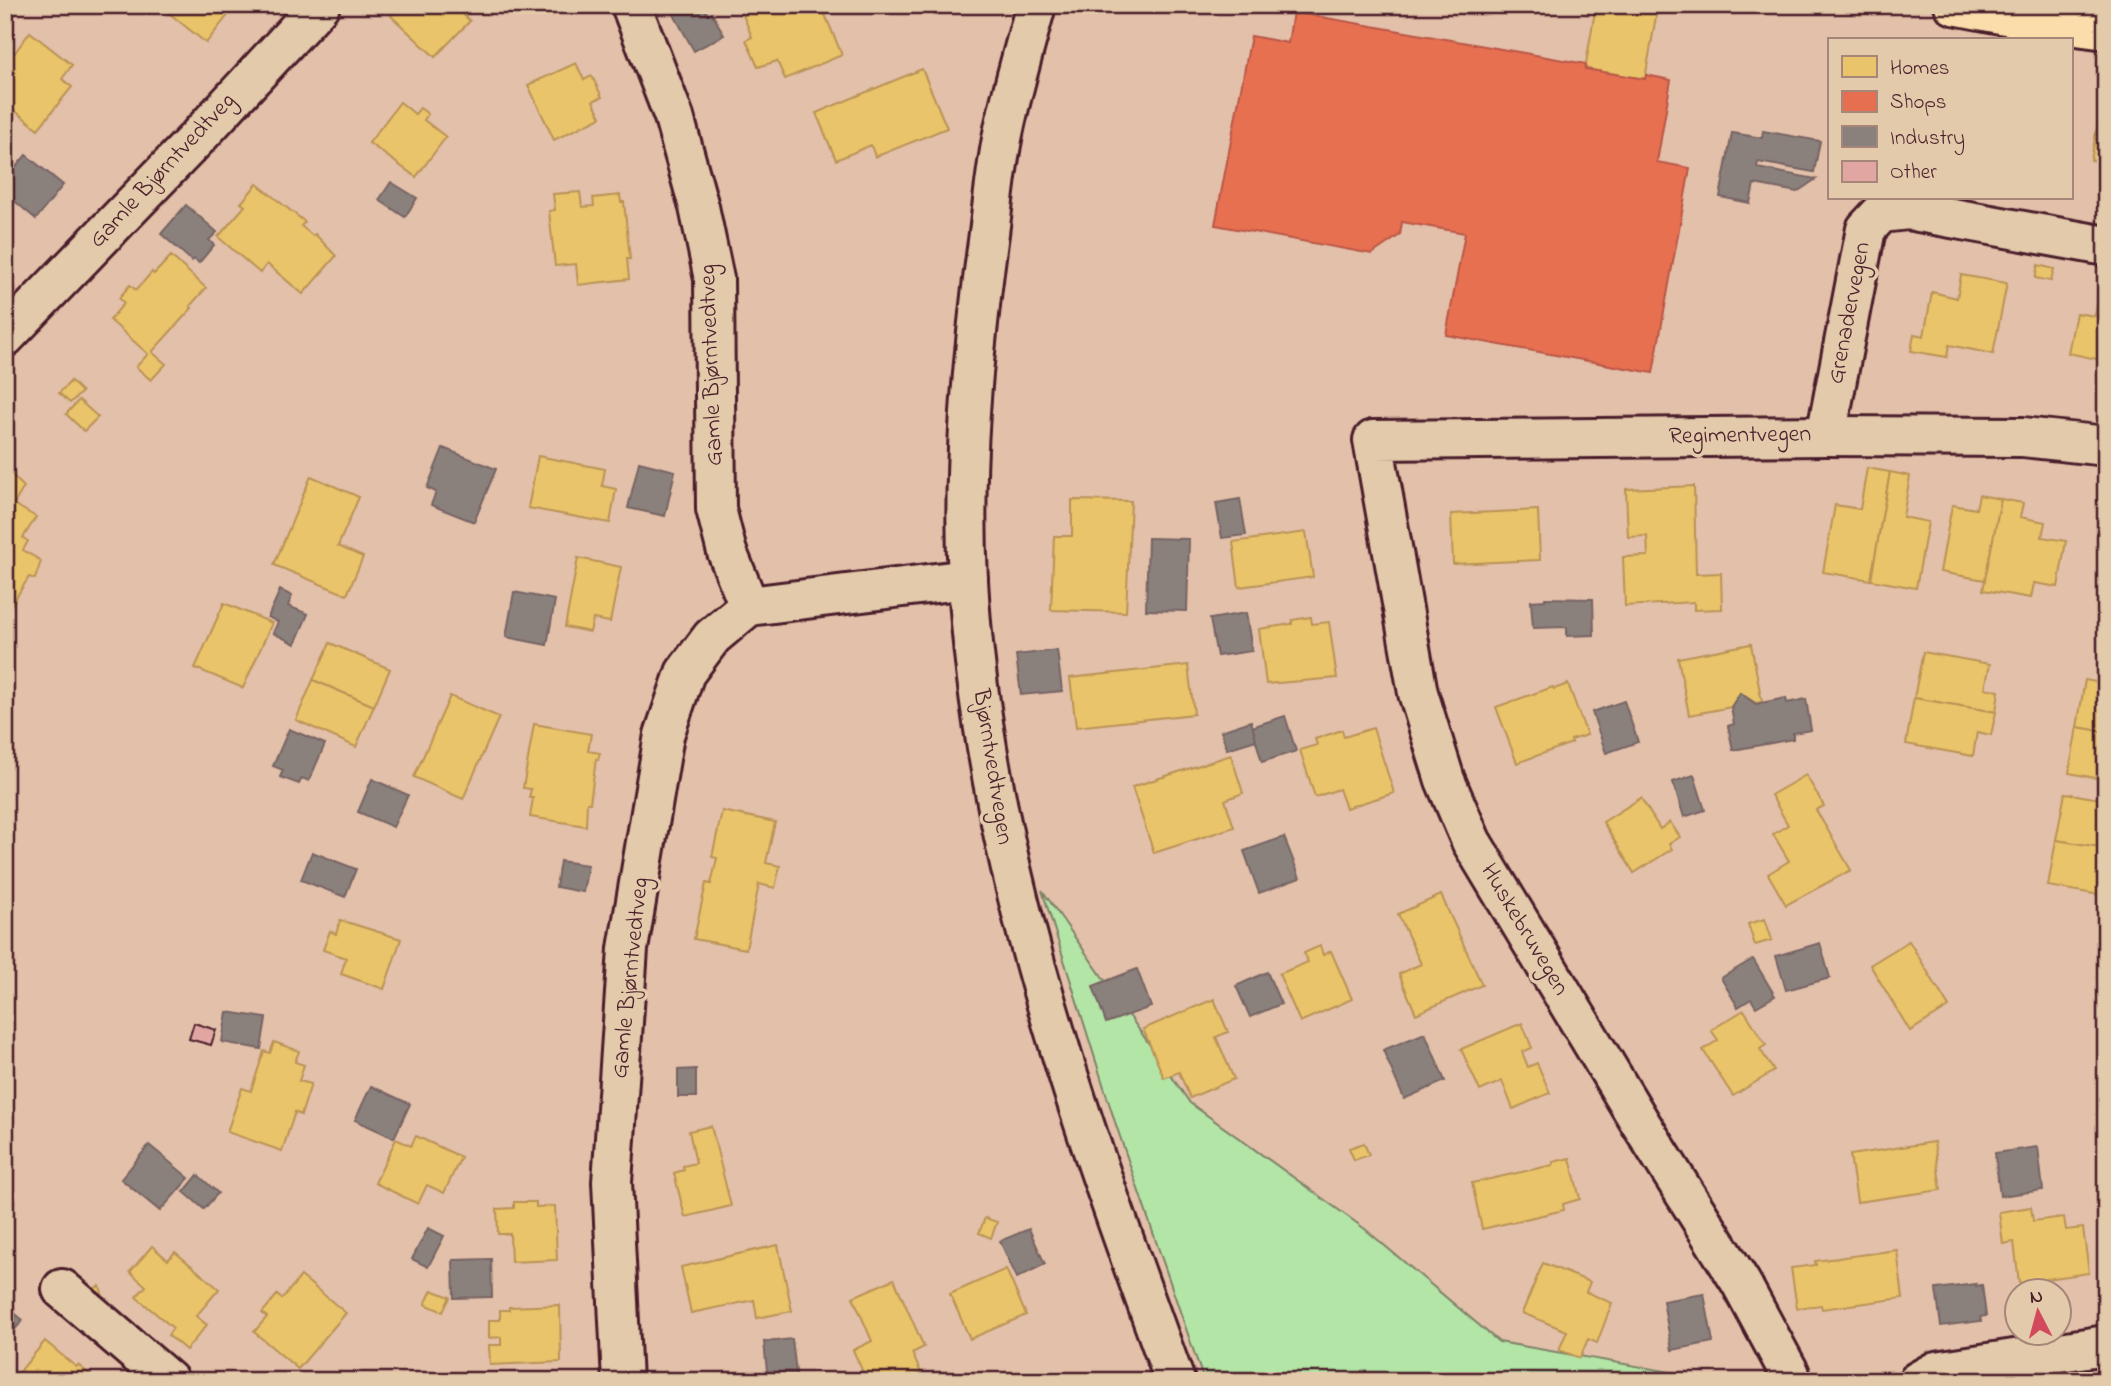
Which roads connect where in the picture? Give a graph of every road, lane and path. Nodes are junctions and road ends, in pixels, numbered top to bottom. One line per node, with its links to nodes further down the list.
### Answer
1 (320, 5): 9 (street, Gamle Bjørntvedtveg)
2 (631, 5): 14 (street, Gamle Bjørntvedtveg)
3 (1011, 5): 7 (street, Bjørntvedtvegen)
4 (1036, 5): 7 (street, Bjørntvedtvegen)
5 (1954, 5): 6 (highway)
6 (2106, 30)
7 (1004, 130): 13 (street, Bjørntvedtvegen)
8 (2106, 246): 10 (street, Grenadervegen)
9 (5, 337)
10 (1826, 436): 11 (street, Regimentvegen); 12 (street, Regimentvegen)
11 (1373, 440): 17 (street, Huskebruvegen)
12 (2106, 446)
13 (968, 579): 14 (street); 20 (street, Bjørntvedtvegen)
14 (749, 606): 19 (street, Gamle Bjørntvedtveg)
15 (62, 1289): 18 (street)
16 (2106, 1345): 21 (street)
17 (1790, 1374)
18 (169, 1381)
19 (621, 1381)
20 (1175, 1381)
21 (1918, 1381)

